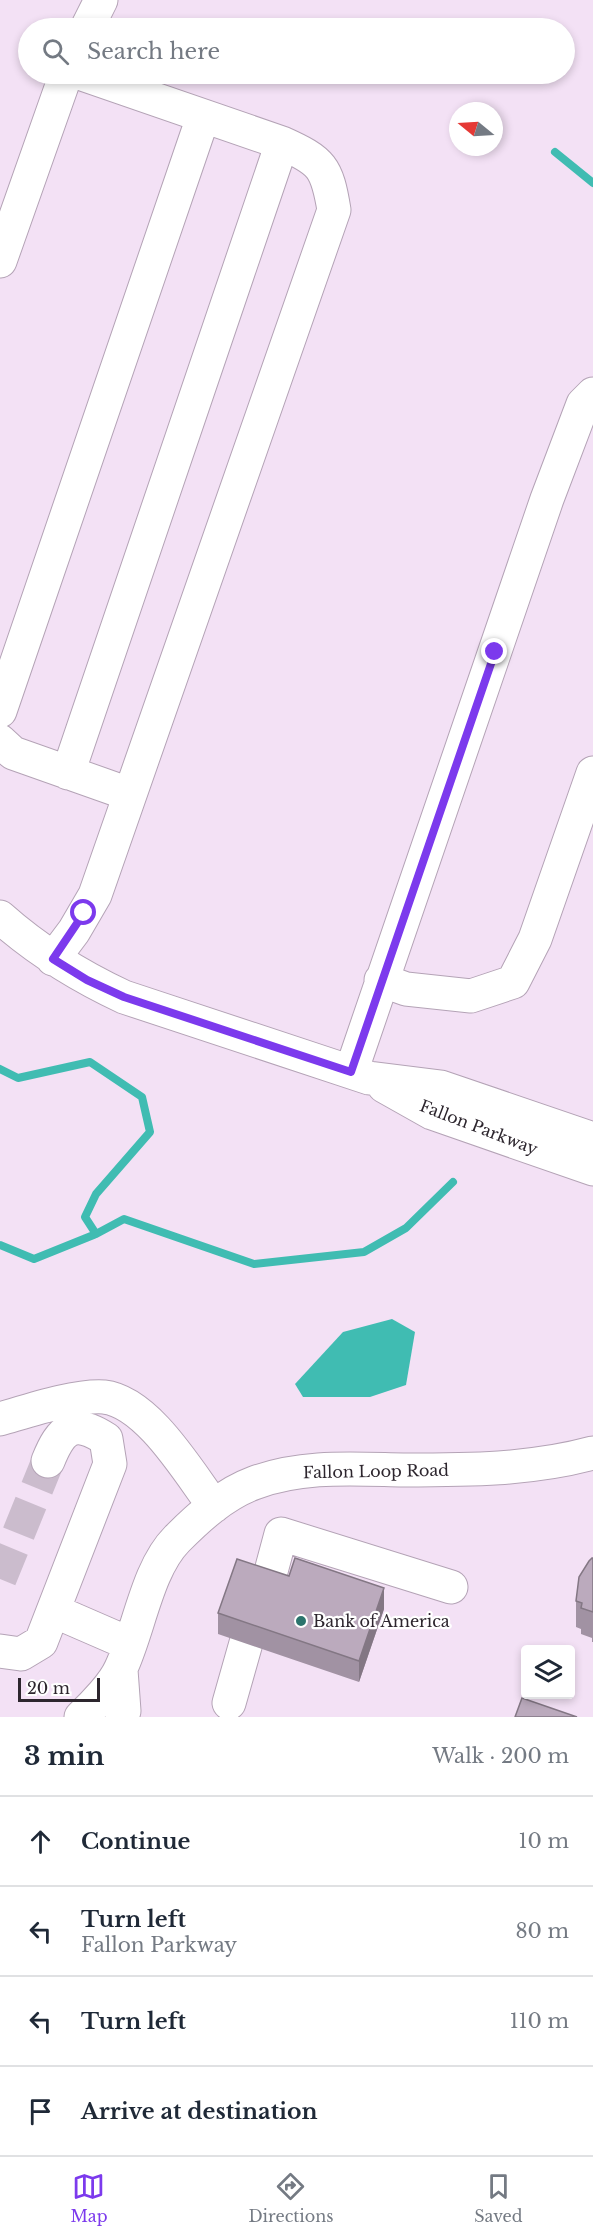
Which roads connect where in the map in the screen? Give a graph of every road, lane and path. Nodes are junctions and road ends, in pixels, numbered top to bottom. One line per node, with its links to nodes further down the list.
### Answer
1 (78, 0): 3 (street)
2 (101, 0): 4 (street)
3 (75, 18)
4 (92, 18)
5 (62, 84): 9 (street)
6 (110, 84): 7 (street)
7 (203, 117): 8 (street); 11 (street)
8 (282, 143): 13 (street); 15 (street)
9 (0, 261)
10 (593, 394): 18 (street)
11 (0, 711)
12 (0, 741): 13 (street)
13 (68, 773): 15 (street)
14 (593, 773): 18 (street)
15 (129, 794): 17 (street)
16 (0, 917): 17 (street, Fallon Parkway)
17 (53, 959): 19 (street, Fallon Parkway)
18 (381, 980): 19 (street)
19 (360, 1075): 20 (street, Fallon Parkway); 21 (street, Fallon Parkway)
20 (593, 1139)
21 (593, 1169)
22 (0, 1419): 25 (street)
23 (593, 1453): 25 (street, Fallon Loop Road)
24 (48, 1461): 28 (street)
25 (214, 1506): 31 (street, Fallon Loop Road)
26 (451, 1587): 27 (street)
27 (266, 1590)
28 (54, 1611): 30 (street); 31 (street)
29 (246, 1643): 32 (street)
30 (0, 1651)
31 (125, 1657): 33 (street, Fallon Loop Road); 34 (street, Fallon Loop Road)
32 (229, 1703)
33 (81, 1717)
34 (122, 1717)

